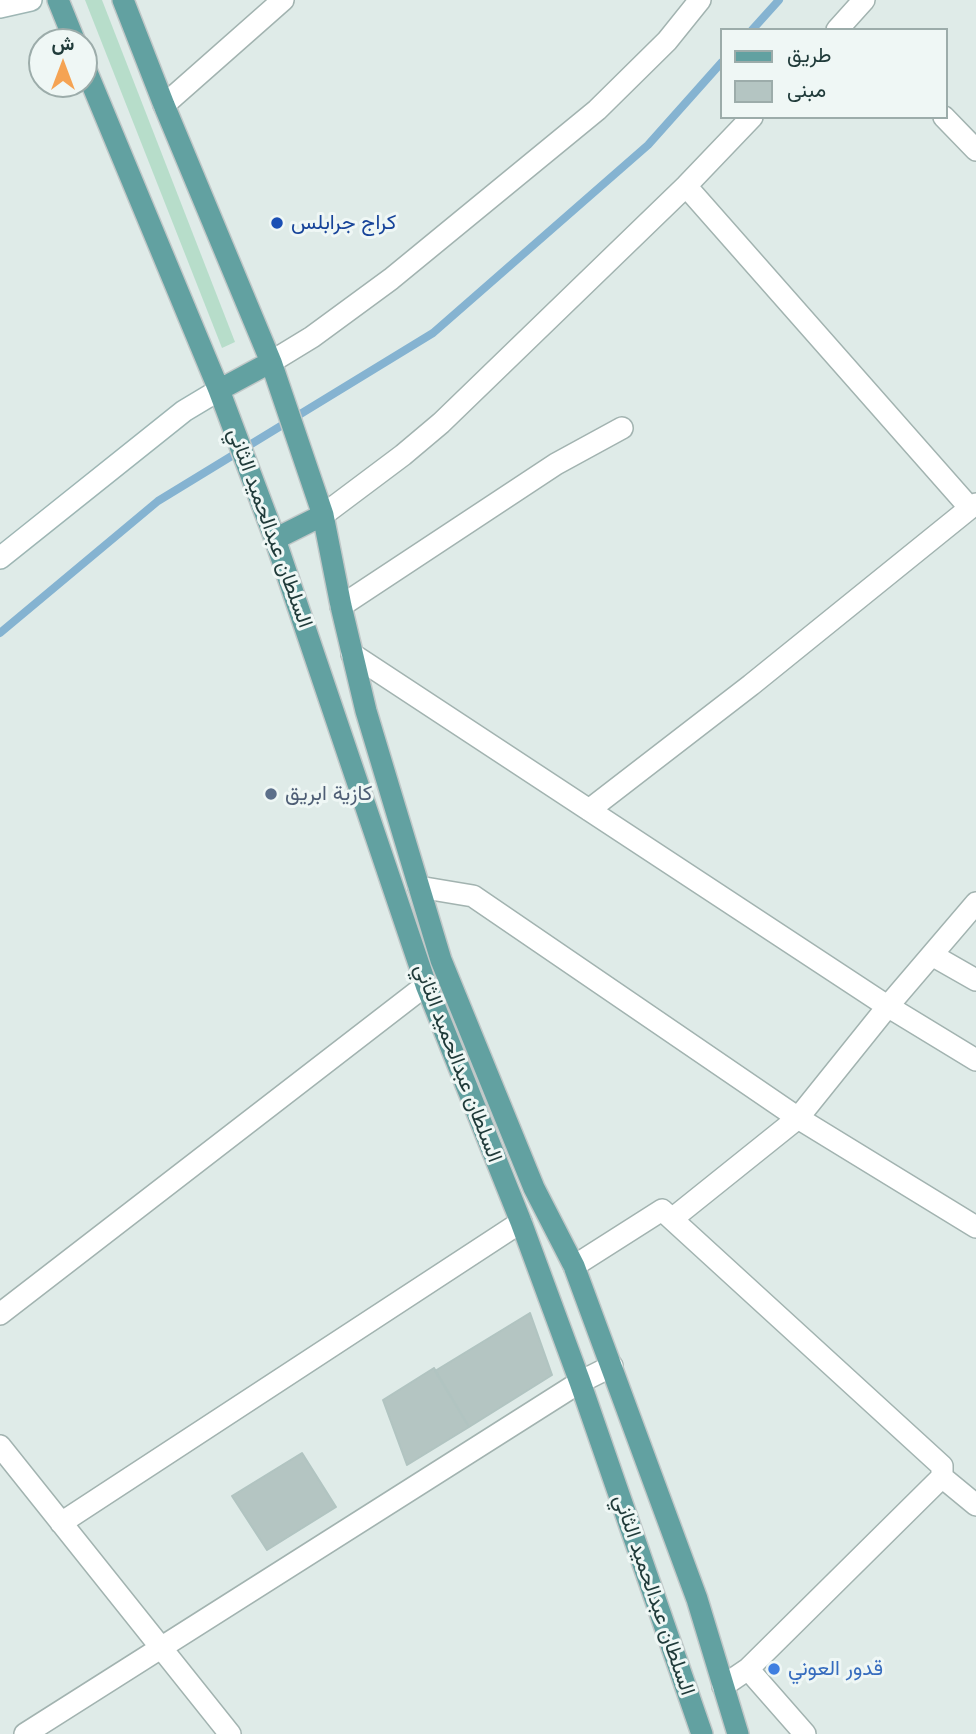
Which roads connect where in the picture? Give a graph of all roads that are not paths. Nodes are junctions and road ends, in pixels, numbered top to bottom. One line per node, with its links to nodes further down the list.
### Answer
1 (31, 0): 7 (street)
2 (58, 0): 9 (main road)
3 (123, 0): 11 (main road)
4 (283, 0): 11 (street)
5 (700, 0): 16 (street)
6 (864, 0): 8 (street)
7 (0, 7)
8 (848, 26)
9 (69, 28)
10 (98, 98): 17 (main road, السلطان عبدالحميد الثاني)
11 (164, 105): 16 (main road)
12 (750, 119): 15 (street)
13 (946, 119): 14 (street)
14 (976, 150)
15 (686, 186): 19 (street); 20 (street)
16 (271, 362): 17 (main road); 20 (main road)
17 (219, 390): 21 (main road, السلطان عبدالحميد الثاني); 22 (street)
18 (622, 428): 23 (street)
19 (973, 506): 25 (street)
20 (323, 514): 21 (main road); 23 (main road)
21 (275, 539): 30 (main road, السلطان عبدالحميد الثاني)
22 (0, 558)
23 (341, 606): 24 (main road)
24 (352, 654): 25 (street); 26 (main road)
25 (589, 810): 31 (street)
26 (419, 887): 33 (street); 37 (main road)
27 (976, 903): 28 (street)
28 (932, 955): 29 (street); 31 (street)
29 (976, 980)
30 (426, 985): 35 (main road, السلطان عبدالحميد الثاني); 38 (street)
31 (888, 1006): 32 (street); 33 (street)
32 (976, 1060)
33 (798, 1118): 34 (street); 36 (street)
34 (672, 1219): 37 (street); 42 (street)
35 (520, 1222): 40 (main road, السلطان عبدالحميد الثاني); 44 (street)
36 (976, 1227)
37 (574, 1266): 39 (main road)
38 (0, 1314)
39 (612, 1366): 40 (street); 47 (main road)
40 (580, 1382): 45 (street); 50 (main road, السلطان عبدالحميد الثاني)
41 (0, 1446): 44 (street)
42 (942, 1477): 43 (street); 46 (street)
43 (976, 1505)
44 (61, 1523): 45 (street)
45 (160, 1648): 48 (street); 49 (street)
46 (748, 1669): 47 (street); 52 (street)
47 (723, 1686): 51 (main road)
48 (25, 1734)
49 (230, 1734)
50 (702, 1734)
51 (738, 1734)
52 (805, 1734)

